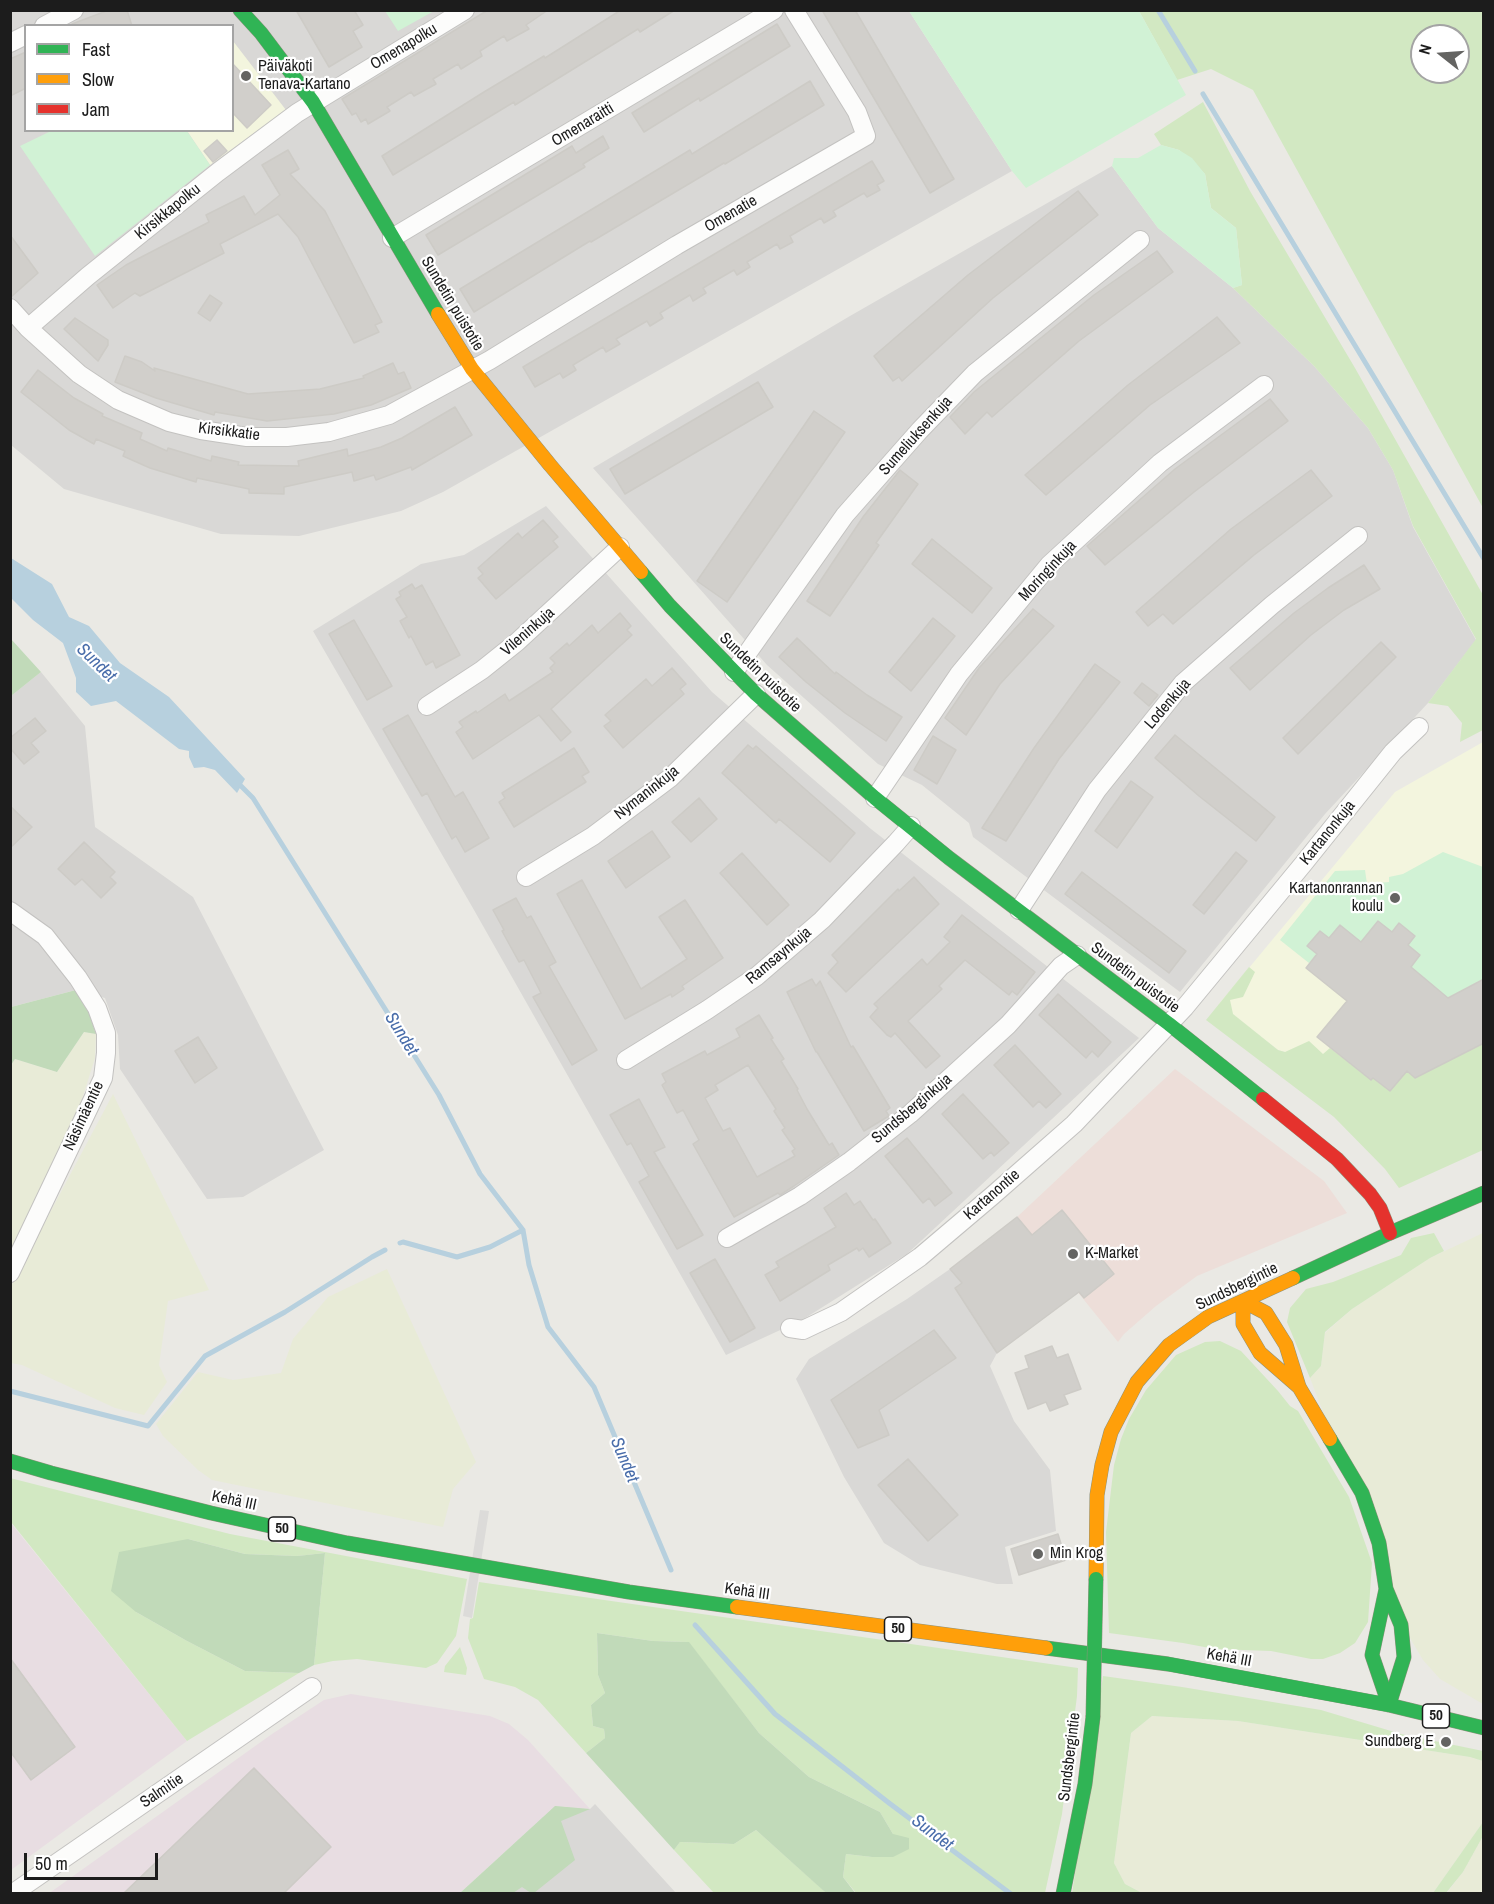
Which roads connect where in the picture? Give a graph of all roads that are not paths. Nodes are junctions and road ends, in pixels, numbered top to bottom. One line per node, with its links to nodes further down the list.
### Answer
1 (74, 10): 6 (street)
2 (240, 10): 9 (main road, Sundetin puistotie)
3 (465, 10): 9 (street, Omenapolku)
4 (774, 10): 10 (street, Omenaraitti)
5 (794, 10): 14 (street, Omenatie)
6 (48, 24)
7 (24, 36): 8 (street)
8 (10, 43)
9 (313, 102): 10 (main road, Sundetin puistotie); 13 (street, Kirsikkapolku)
10 (392, 238): 14 (main road, Sundetin puistotie)
11 (1140, 240): 18 (street, Sumeliuksenkuja)
12 (10, 308): 13 (street, Kirsikkatie)
13 (28, 328): 14 (street, Kirsikkatie)
14 (472, 369): 17 (main road, Sundetin puistotie)
15 (1264, 385): 22 (street, Moringinkuja)
16 (1358, 536): 25 (street, Lodenkuja)
17 (620, 547): 18 (main road, Sundetin puistotie); 20 (street, Vileninkuja)
18 (734, 672): 19 (main road, Sundetin puistotie)
19 (756, 694): 22 (main road, Sundetin puistotie); 24 (street, Nymaninkuja)
20 (428, 706)
21 (1419, 727): 28 (street, Kartanonkuja)
22 (875, 798): 23 (main road, Sundetin puistotie)
23 (910, 826): 25 (main road, Sundetin puistotie); 29 (street, Ramsaynkuja)
24 (526, 877)
25 (1019, 909): 27 (main road, Sundetin puistotie)
26 (10, 911): 33 (street, Näsimäentie)
27 (1077, 955): 28 (main road, Sundetin puistotie); 32 (street, Sundsberginkuja)
28 (1169, 1024): 31 (main road, Sundetin puistotie); 35 (street, Kartanontie)
29 (626, 1060)
30 (1484, 1193): 31 (main road, Sundsbergintie)
31 (1390, 1233): 34 (main road, Sundsbergintie)
32 (728, 1238)
33 (10, 1273)
34 (1242, 1301): 36 (main road); 36 (main road); 43 (main road, Sundsbergintie, bridge)
35 (790, 1328)
36 (1299, 1386): 38 (main road)
37 (10, 1461): 40 (main road, Kehä III / 50)
38 (1386, 1589): 40 (main road); 40 (main road)
39 (312, 1687): 42 (street, Salmitie)
40 (1389, 1705): 41 (main road, Kehä III / 50)
41 (1484, 1728)
42 (12, 1893)
43 (1062, 1893)

